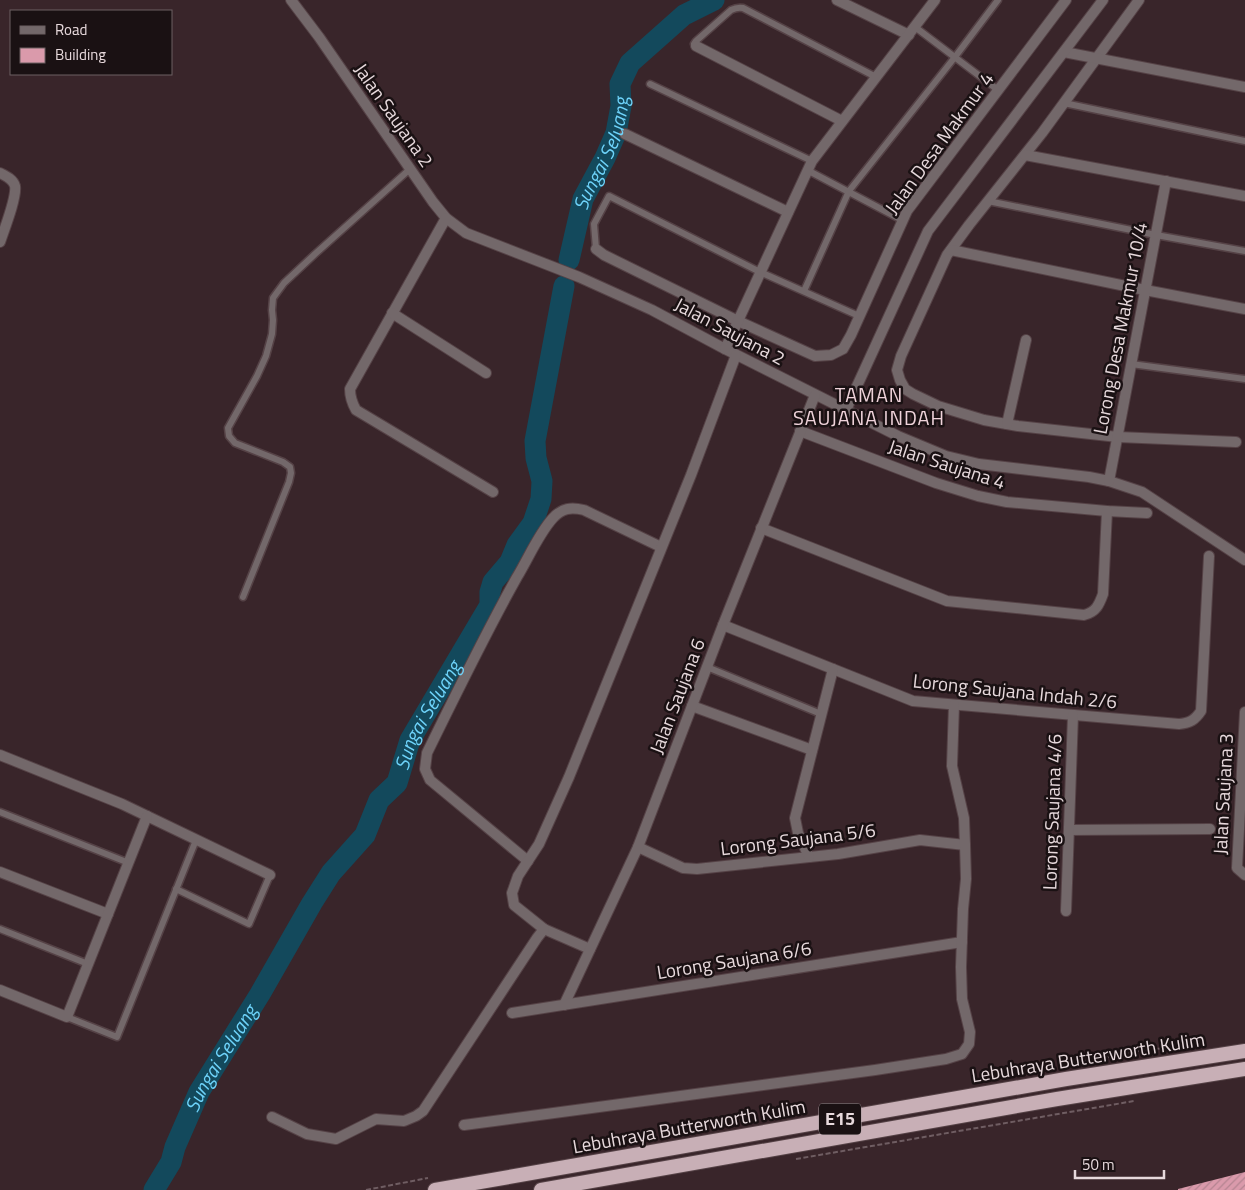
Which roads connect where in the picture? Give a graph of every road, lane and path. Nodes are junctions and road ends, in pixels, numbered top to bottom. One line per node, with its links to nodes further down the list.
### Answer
1 (292, 0): 23 (street, Jalan Saujana 2)
2 (837, 0): 8 (street)
3 (935, 0): 8 (street)
4 (998, 0): 11 (lane)
5 (1066, 0): 16 (street, Jalan Desa Makmur 4)
6 (1103, 0): 10 (street)
7 (1139, 0): 12 (street)
8 (912, 31): 11 (lane); 13 (street)
9 (696, 46): 13 (lane); 18 (street)
10 (1064, 52): 12 (street); 51 (street)
11 (955, 57): 16 (lane); 26 (lane)
12 (1096, 59): 15 (street); 17 (street)
13 (876, 77): 18 (street)
14 (650, 84): 22 (lane)
15 (1245, 87)
16 (998, 90): 31 (street, Jalan Desa Makmur 4)
17 (1064, 103): 20 (lane); 21 (street)
18 (842, 121): 22 (street)
19 (625, 134): 29 (street)
20 (1245, 141)
21 (1025, 155): 25 (street); 28 (street)
22 (809, 165): 26 (lane); 29 (street)
23 (410, 169): 30 (street, Jalan Saujana 2); 64 (lane)
24 (0, 173): 33 (street)
25 (1166, 181): 27 (street); 32 (street, Lorong Desa Makmur 10/4)
26 (849, 191): 31 (lane); 39 (lane)
27 (1245, 196)
28 (988, 201): 32 (lane); 35 (street)
29 (788, 212): 37 (street)
30 (446, 218): 41 (street); 45 (street, Jalan Saujana 2)
31 (902, 220): 42 (street, Jalan Desa Makmur 4)
32 (1156, 235): 36 (lane); 38 (street, Lorong Desa Makmur 10/4)
33 (0, 242)
34 (596, 250): 37 (lane); 43 (street)
35 (951, 250): 38 (street); 52 (street)
36 (1245, 251)
37 (760, 272): 39 (lane); 43 (street)
38 (1145, 290): 40 (street); 47 (street, Lorong Desa Makmur 10/4)
39 (804, 291): 42 (lane)
40 (1245, 309)
41 (392, 313): 48 (street); 57 (street)
42 (859, 316): 43 (street, Jalan Desa Makmur 4)
43 (738, 321): 45 (street)
44 (1026, 340): 52 (street)
45 (725, 349): 46 (street, Jalan Saujana 2)
46 (736, 355): 50 (street, Jalan Saujana 2); 61 (street)
47 (1131, 364): 49 (lane); 54 (street, Lorong Desa Makmur 10/4)
48 (486, 373)
49 (1245, 379)
50 (815, 395): 51 (street, Jalan Saujana 2); 53 (street, Jalan Saujana 6)
51 (846, 410): 56 (street, Jalan Saujana 2)
52 (1007, 424): 54 (street)
53 (800, 431): 58 (street, Jalan Saujana 4); 60 (street, Jalan Saujana 6)
54 (1118, 437): 55 (street); 56 (street, Lorong Desa Makmur 10/4)
55 (1236, 442)
56 (1109, 481): 63 (street, Jalan Saujana 2)
57 (493, 492)
58 (1107, 511): 59 (street, Jalan Saujana 4); 60 (street)
59 (1147, 513)
60 (761, 528): 65 (street, Jalan Saujana 6)
61 (661, 547): 84 (street); 84 (street)
62 (1209, 556): 72 (street, Lorong Saujana Indah 2/6)
63 (1245, 560)
64 (243, 597)
65 (723, 625): 66 (street, Jalan Saujana 6); 67 (street, Lorong Saujana Indah 2/6)
66 (707, 667): 69 (street, Jalan Saujana 6); 71 (lane)
67 (833, 670): 68 (street, Lorong Saujana Indah 2/6); 71 (street)
68 (954, 705): 72 (street, Lorong Saujana Indah 2/6); 81 (street)
69 (692, 706): 73 (street); 82 (street, Jalan Saujana 6)
70 (1245, 712): 75 (street, Jalan Saujana 3)
71 (821, 714): 73 (street)
72 (1073, 715): 79 (street, Lorong Saujana 4/6)
73 (812, 750): 83 (street)
74 (0, 757): 77 (street)
75 (1244, 762): 88 (street, Jalan Saujana 3)
76 (0, 812): 85 (lane)
77 (147, 816): 80 (street); 85 (street)
78 (1210, 829): 79 (street)
79 (1069, 830): 90 (street, Lorong Saujana 4/6)
80 (196, 840): 87 (street); 89 (lane)
81 (965, 845): 83 (street, Lorong Saujana 5/6); 94 (street)
82 (638, 847): 83 (street, Lorong Saujana 5/6); 95 (street, Jalan Saujana 6)
83 (809, 857)
84 (528, 861): 93 (street)
85 (129, 863): 91 (street)
86 (0, 872): 91 (street)
87 (270, 875): 89 (lane)
88 (1245, 875)
89 (176, 889): 100 (lane)
90 (1066, 911)
91 (108, 914): 96 (street)
92 (0, 929): 96 (lane)
93 (544, 929): 95 (street); 103 (street)
94 (962, 942): 98 (street, Lorong Saujana 6/6); 104 (street)
95 (590, 949): 98 (street, Jalan Saujana 6)
96 (88, 964): 100 (street)
97 (0, 990): 100 (street)
98 (564, 1005): 99 (street, Lorong Saujana 6/6)
99 (512, 1013)
100 (67, 1017)
101 (1245, 1051): 105 (highway, Lebuhraya Butterworth Kulim / E15)
102 (1245, 1069): 106 (highway, Lebuhraya Butterworth Kulim / E15)
103 (272, 1117)
104 (464, 1125)
105 (435, 1190)
106 (541, 1190)

